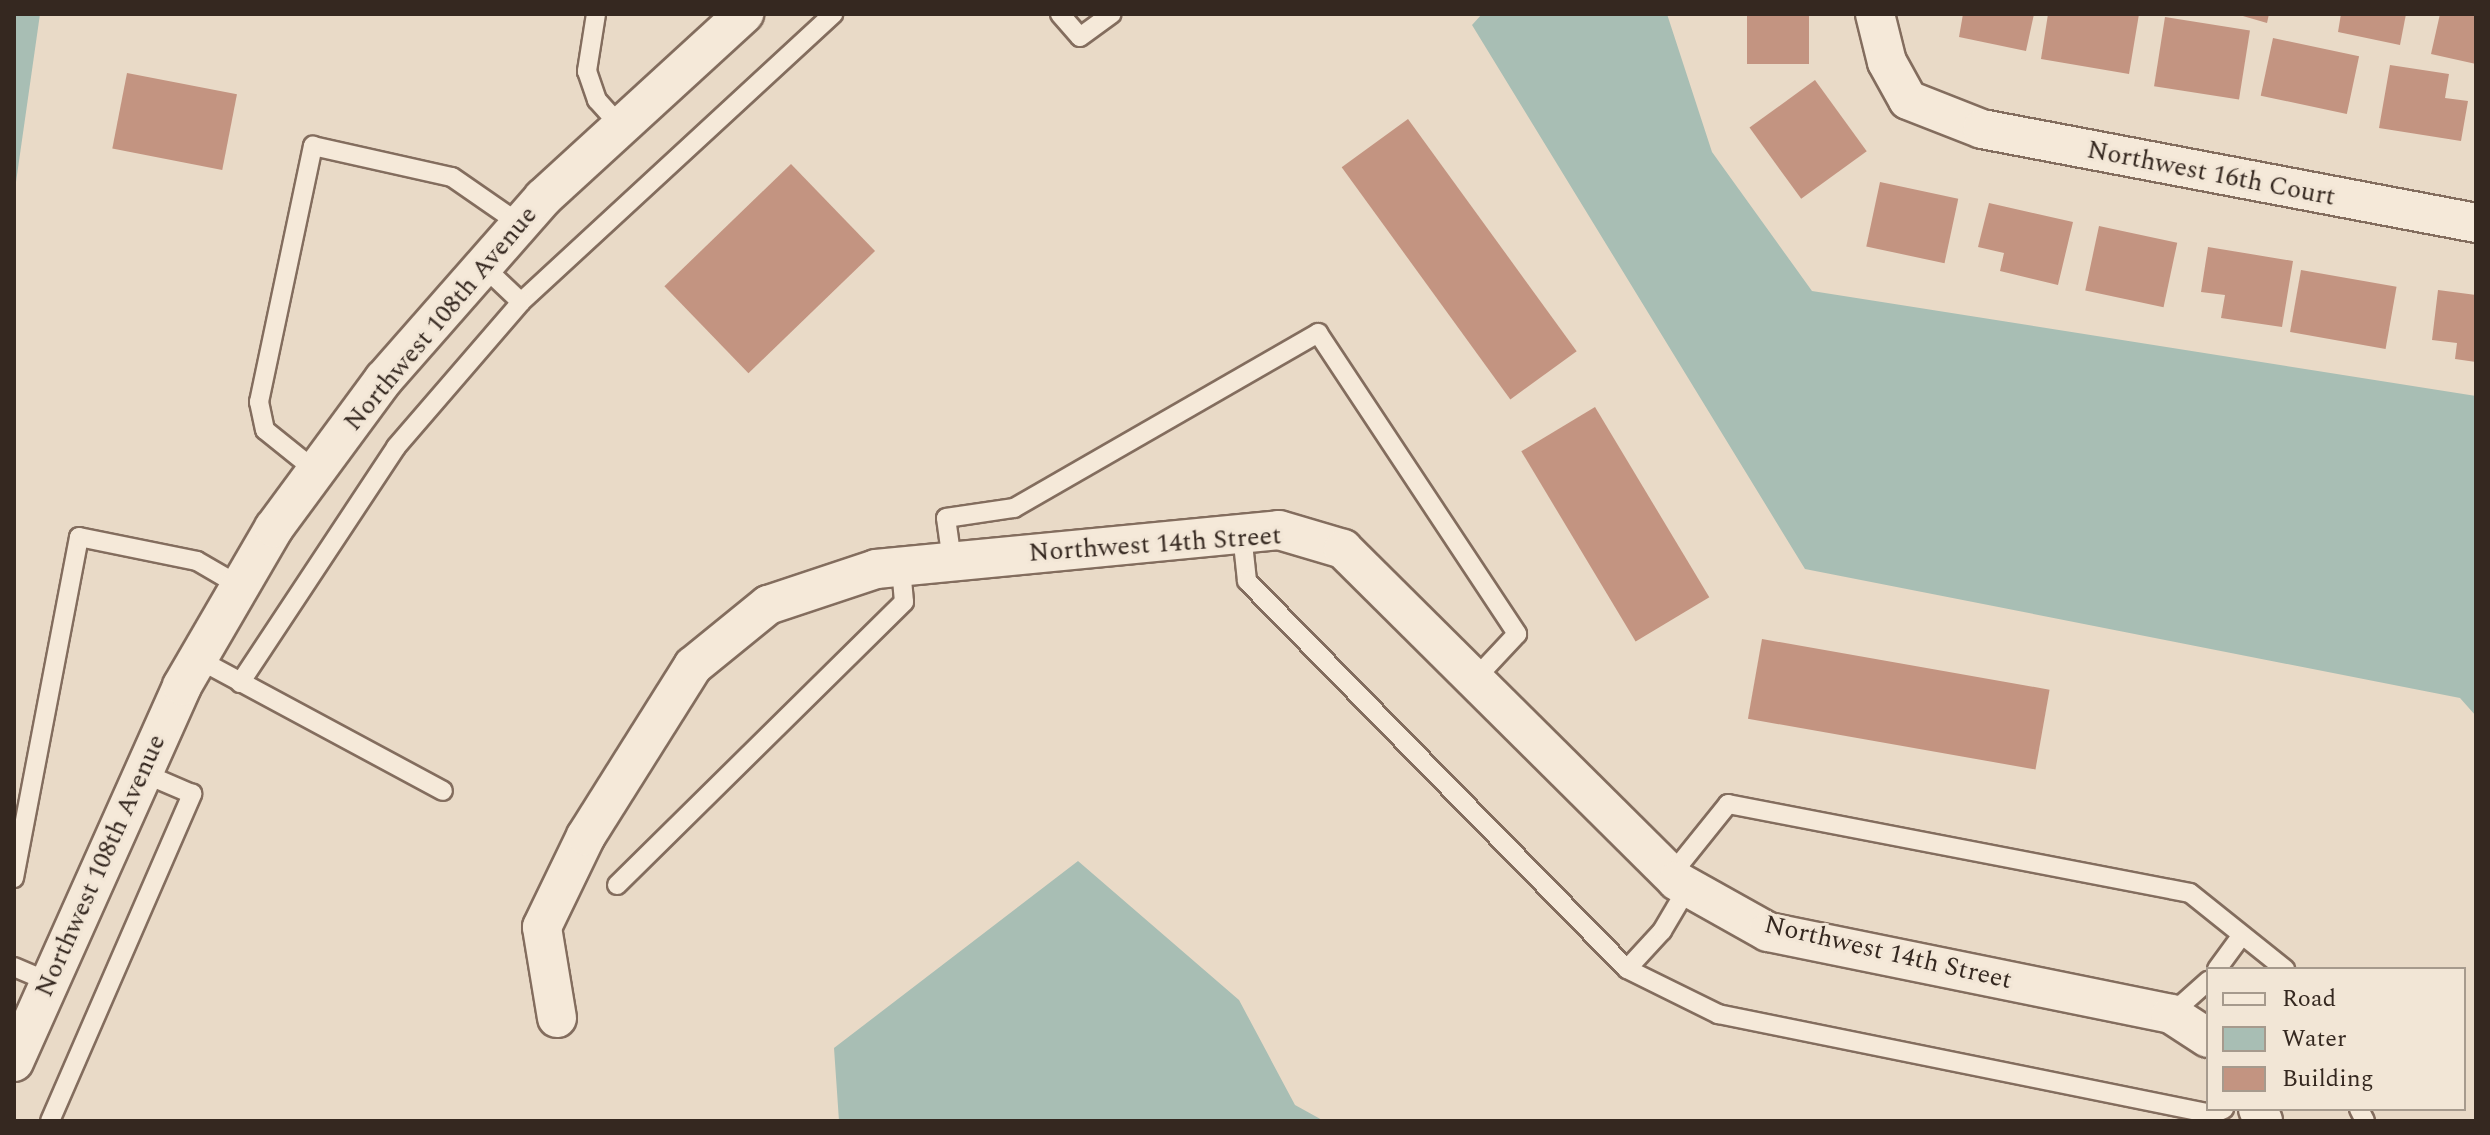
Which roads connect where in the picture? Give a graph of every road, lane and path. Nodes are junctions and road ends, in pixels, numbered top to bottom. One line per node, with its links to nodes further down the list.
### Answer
1 (596, 14): 7 (lane)
2 (744, 14): 7 (street, Northwest 108th Avenue)
3 (833, 14): 11 (lane)
4 (1060, 14): 5 (lane)
5 (1112, 14)
6 (1875, 14): 8 (street, Northwest 16th Court)
7 (621, 127): 9 (street, Northwest 108th Avenue)
8 (2476, 223)
9 (520, 224): 10 (street, Northwest 108th Avenue); 12 (lane)
10 (483, 266): 11 (lane); 12 (street, Northwest 108th Avenue)
11 (521, 302): 19 (lane)
12 (316, 471): 16 (street, Northwest 108th Avenue)
13 (1242, 534): 14 (street, Northwest 14th Street); 18 (street, Northwest 14th Street); 29 (lane)
14 (952, 561): 15 (street, Northwest 14th Street); 18 (lane)
15 (901, 567): 24 (lane); 33 (street, Northwest 14th Street)
16 (240, 586): 17 (street, Northwest 108th Avenue); 22 (lane)
17 (198, 659): 19 (lane); 20 (street, Northwest 108th Avenue)
18 (1474, 680): 23 (street, Northwest 14th Street)
19 (240, 683): 21 (lane)
20 (143, 773): 30 (street, Northwest 108th Avenue); 37 (lane)
21 (443, 791)
22 (14, 878)
23 (1680, 881): 25 (lane); 29 (lane); 32 (street, Northwest 14th Street)
24 (617, 885)
25 (2242, 935): 27 (lane); 28 (lane)
26 (14, 967): 30 (lane)
27 (2218, 967)
28 (2282, 967)
29 (1627, 969): 36 (lane)
30 (50, 982): 35 (street, Northwest 108th Avenue)
31 (2206, 983): 32 (lane)
32 (2171, 1014): 34 (street, Northwest 14th Street)
33 (557, 1018)
34 (2206, 1037)
35 (14, 1062)
36 (2219, 1111)
37 (50, 1121)

